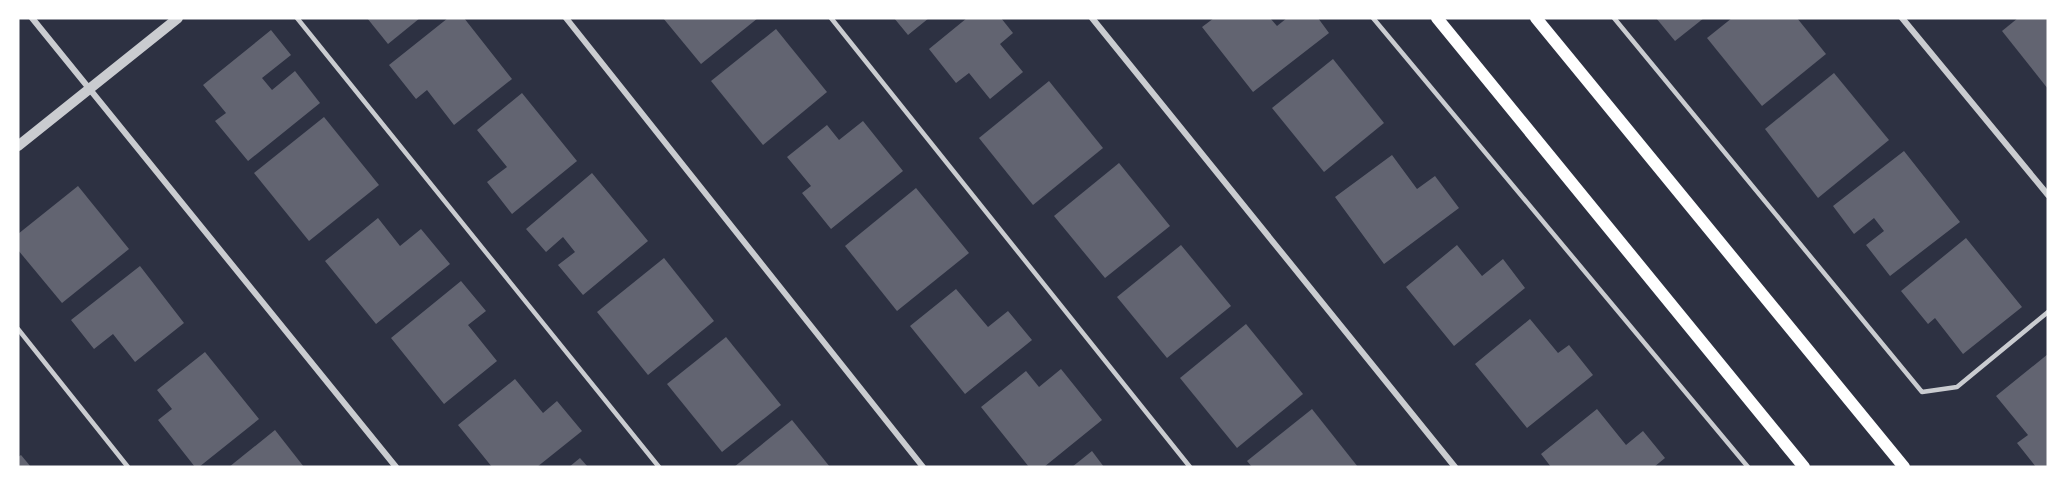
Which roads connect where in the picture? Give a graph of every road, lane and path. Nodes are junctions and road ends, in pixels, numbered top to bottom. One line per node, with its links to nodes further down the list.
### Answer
1 (32, 18): 12 (street)
2 (178, 18): 12 (street)
3 (297, 18): 19 (lane)
4 (566, 18): 20 (street)
5 (831, 18): 21 (lane)
6 (1092, 18): 22 (street)
7 (1373, 18): 23 (lane)
8 (1437, 18): 24 (main road)
9 (1536, 18): 25 (main road)
10 (1614, 18): 15 (lane)
11 (1902, 18): 14 (street)
12 (90, 88): 13 (street); 18 (street)
13 (18, 146)
14 (2048, 195)
15 (2048, 312)
16 (18, 329): 17 (lane)
17 (128, 467)
18 (396, 467)
19 (659, 467)
20 (923, 467)
21 (1190, 467)
22 (1455, 467)
23 (1748, 467)
24 (1804, 467)
25 (1904, 467)

